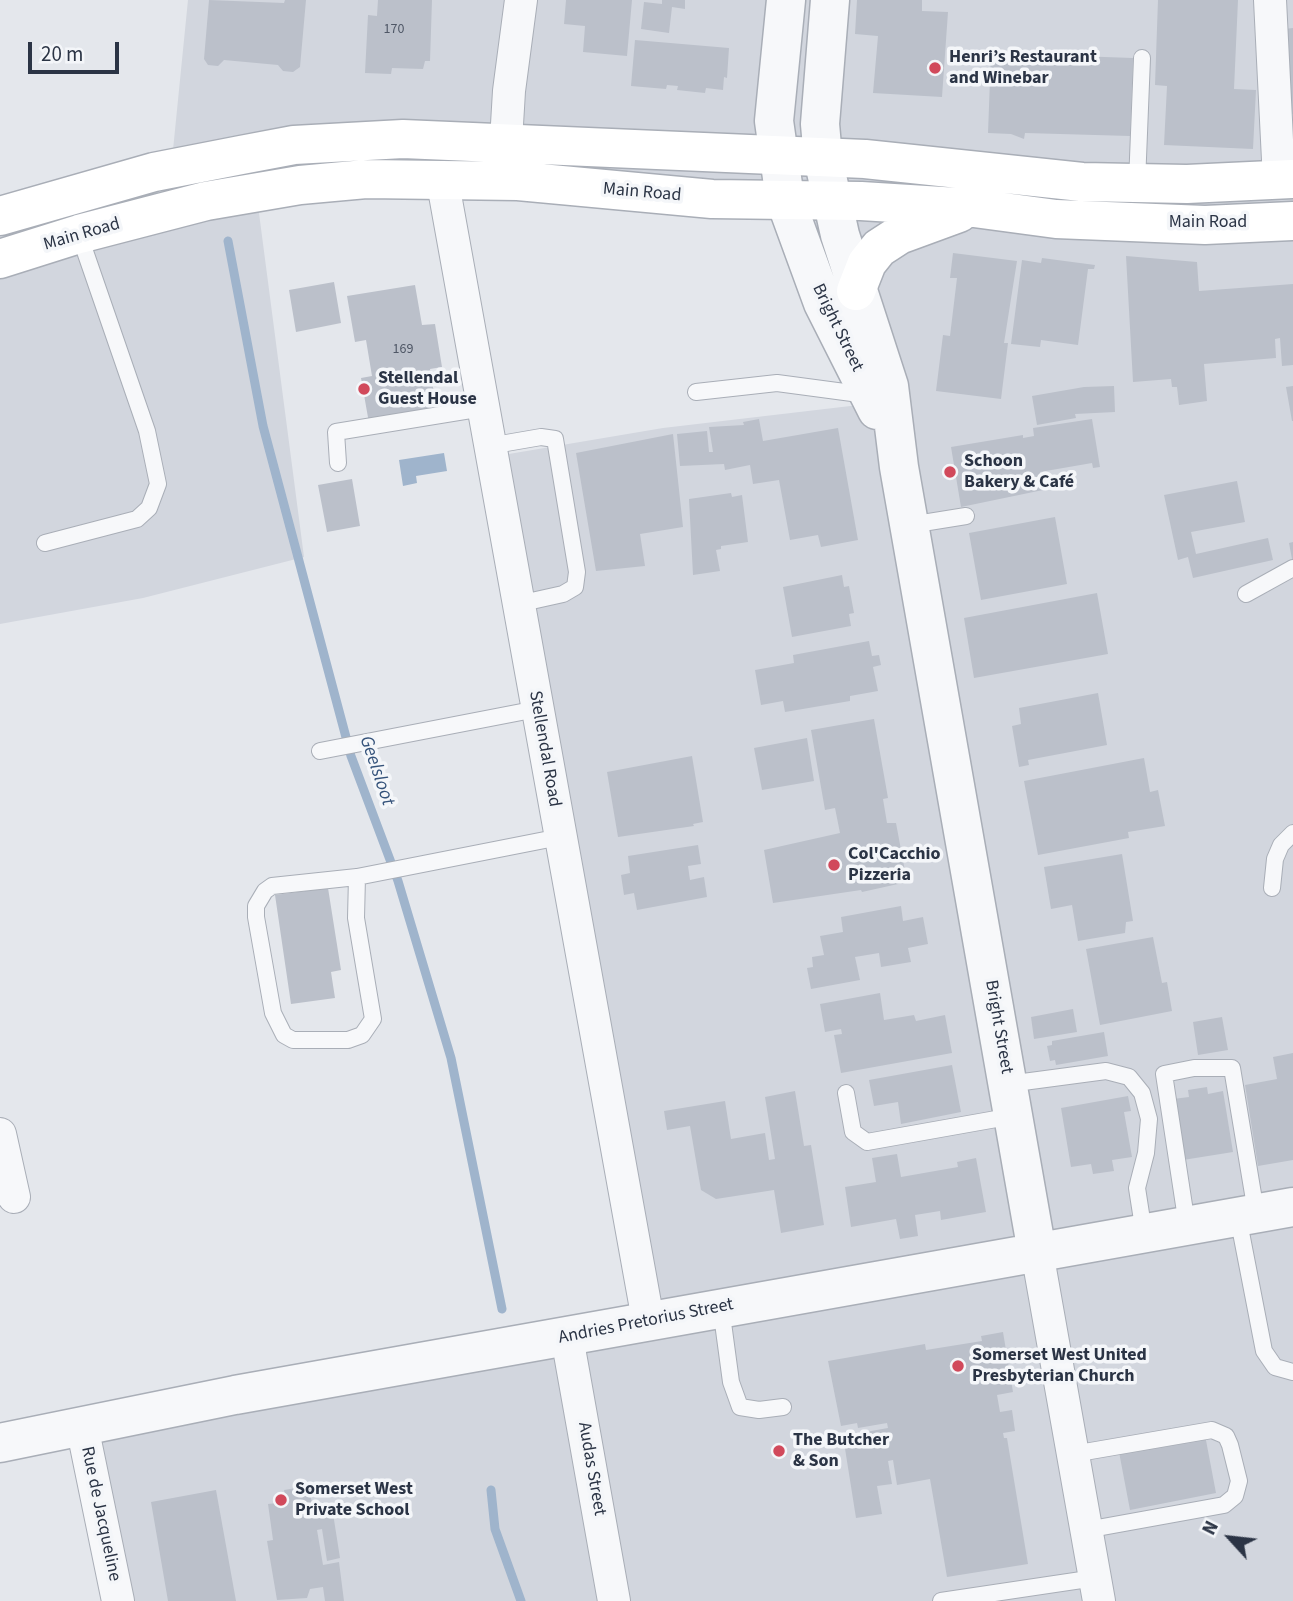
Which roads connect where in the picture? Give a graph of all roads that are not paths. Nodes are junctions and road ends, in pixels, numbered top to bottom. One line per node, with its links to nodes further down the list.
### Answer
1 (521, 0): 6 (street)
2 (786, 0): 7 (street, Bright Street)
3 (830, 0): 8 (street, Bright Street)
4 (1270, 0): 10 (street)
5 (1142, 58): 11 (lane)
6 (506, 141): 7 (main road); 15 (main road)
7 (777, 157): 8 (main road); 12 (street, Bright Street)
8 (823, 158): 11 (main road); 13 (street, Bright Street)
9 (442, 178): 12 (main road, Main Road); 17 (main road, Main Road); 22 (street, Stellendal Road)
10 (1286, 179): 11 (main road)
11 (1136, 183)
12 (785, 199): 13 (main road, Main Road); 21 (street, Bright Street)
13 (830, 200): 14 (main road, Main Road); 19 (street, Bright Street)
14 (974, 208): 16 (main road, Main Road); 19 (main road)
15 (0, 216)
16 (1293, 221)
17 (79, 234): 18 (main road, Main Road); 28 (lane)
18 (0, 260)
19 (856, 291): 24 (street, Bright Street)
20 (696, 391): 21 (lane)
21 (870, 396): 24 (street, Bright Street)
22 (483, 408): 23 (street, Stellendal Road); 25 (lane)
23 (489, 446): 31 (street, Stellendal Road); 31 (lane)
24 (897, 454): 27 (street, Bright Street)
25 (338, 463)
26 (966, 516): 27 (lane)
27 (910, 525): 39 (street, Bright Street)
28 (45, 542)
29 (1293, 568): 30 (lane)
30 (1246, 594)
31 (518, 604): 32 (street, Stellendal Road)
32 (537, 709): 33 (lane); 35 (street, Stellendal Road)
33 (320, 751)
34 (1293, 833): 37 (lane)
35 (560, 836): 36 (lane); 48 (street, Stellendal Road)
36 (357, 877): 36 (lane)
37 (1272, 888)
38 (846, 1093): 39 (lane)
39 (1010, 1100): 45 (lane); 46 (street, Bright Street)
40 (0, 1134): 41 (street)
41 (14, 1197)
42 (1293, 1207): 43 (street, Andries Pretorius Street)
43 (1247, 1214): 44 (street, Andries Pretorius Street); 44 (lane); 50 (lane)
44 (1187, 1225): 45 (street, Andries Pretorius Street)
45 (1144, 1233): 46 (street, Andries Pretorius Street)
46 (1037, 1252): 47 (street, Andries Pretorius Street); 54 (street, Bright Street)
47 (721, 1308): 48 (street, Andries Pretorius Street); 51 (lane)
48 (648, 1320): 49 (street, Andries Pretorius Street)
49 (567, 1337): 52 (street, Andries Pretorius Street); 58 (street, Audas Street)
50 (1293, 1372)
51 (783, 1407)
52 (82, 1426): 53 (street, Andries Pretorius Street); 57 (street, Rue de Jacqueline)
53 (0, 1443)
54 (1073, 1454): 55 (street, Bright Street); 55 (lane)
55 (1086, 1530): 56 (street, Bright Street)
56 (1097, 1589): 59 (lane)
57 (118, 1601)
58 (614, 1601)
59 (941, 1601)

